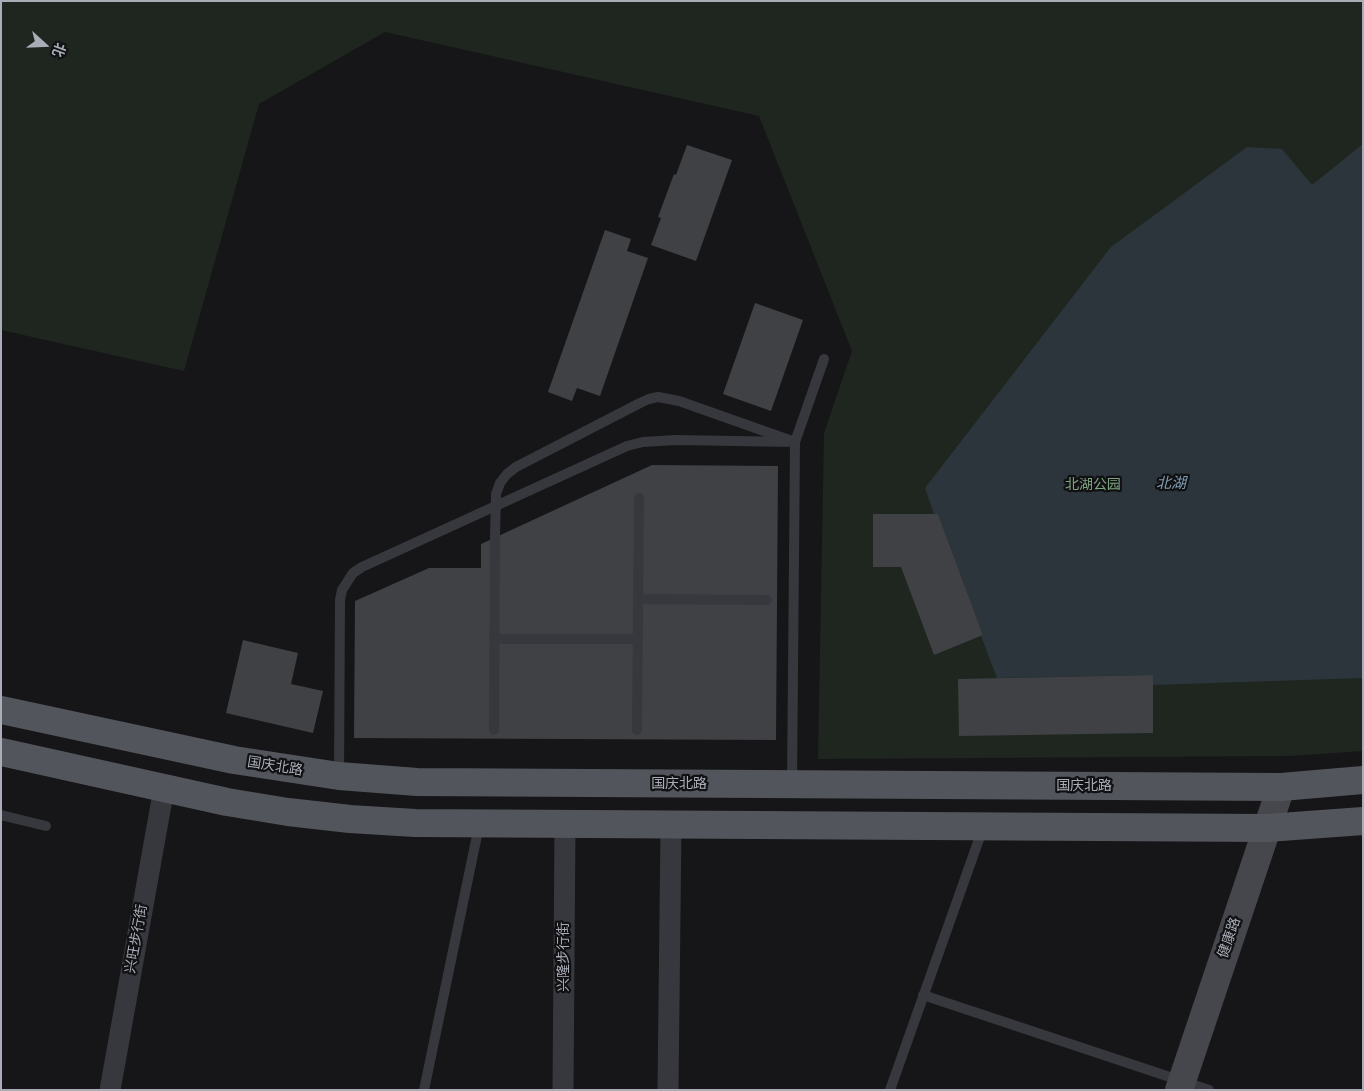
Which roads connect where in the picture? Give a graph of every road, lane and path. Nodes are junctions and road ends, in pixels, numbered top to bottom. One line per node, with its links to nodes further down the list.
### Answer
1 (824, 359): 2 (lane)
2 (795, 442): 6 (lane, bridge); 12 (lane); 14 (lane)
3 (639, 498): 4 (lane)
4 (638, 599): 5 (lane); 7 (lane)
5 (767, 600)
6 (494, 638): 7 (lane); 9 (lane)
7 (638, 639): 10 (lane)
8 (1, 710): 12 (main road, 国庆北路)
9 (494, 730)
10 (637, 730)
11 (1, 752): 16 (main road)
12 (339, 776): 14 (main road, 国庆北路)
13 (1363, 780): 15 (main road, 国庆北路)
14 (792, 784): 15 (main road, 国庆北路)
15 (1281, 787): 24 (street, 健康路)
16 (164, 788): 19 (main road); 27 (street, 兴旺步行街)
17 (1, 815): 22 (lane)
18 (1363, 821): 24 (main road)
19 (480, 825): 20 (main road); 28 (lane)
20 (565, 825): 21 (main road); 29 (street, 兴隆步行街)
21 (671, 825): 23 (main road); 30 (street)
22 (46, 826)
23 (983, 827): 24 (main road); 25 (lane)
24 (1267, 828): 26 (street, 健康路)
25 (923, 995): 26 (lane); 31 (lane)
26 (1180, 1085): 32 (lane)
27 (110, 1090)
28 (424, 1090)
29 (563, 1090)
30 (668, 1090)
31 (890, 1090)
32 (1209, 1090)

